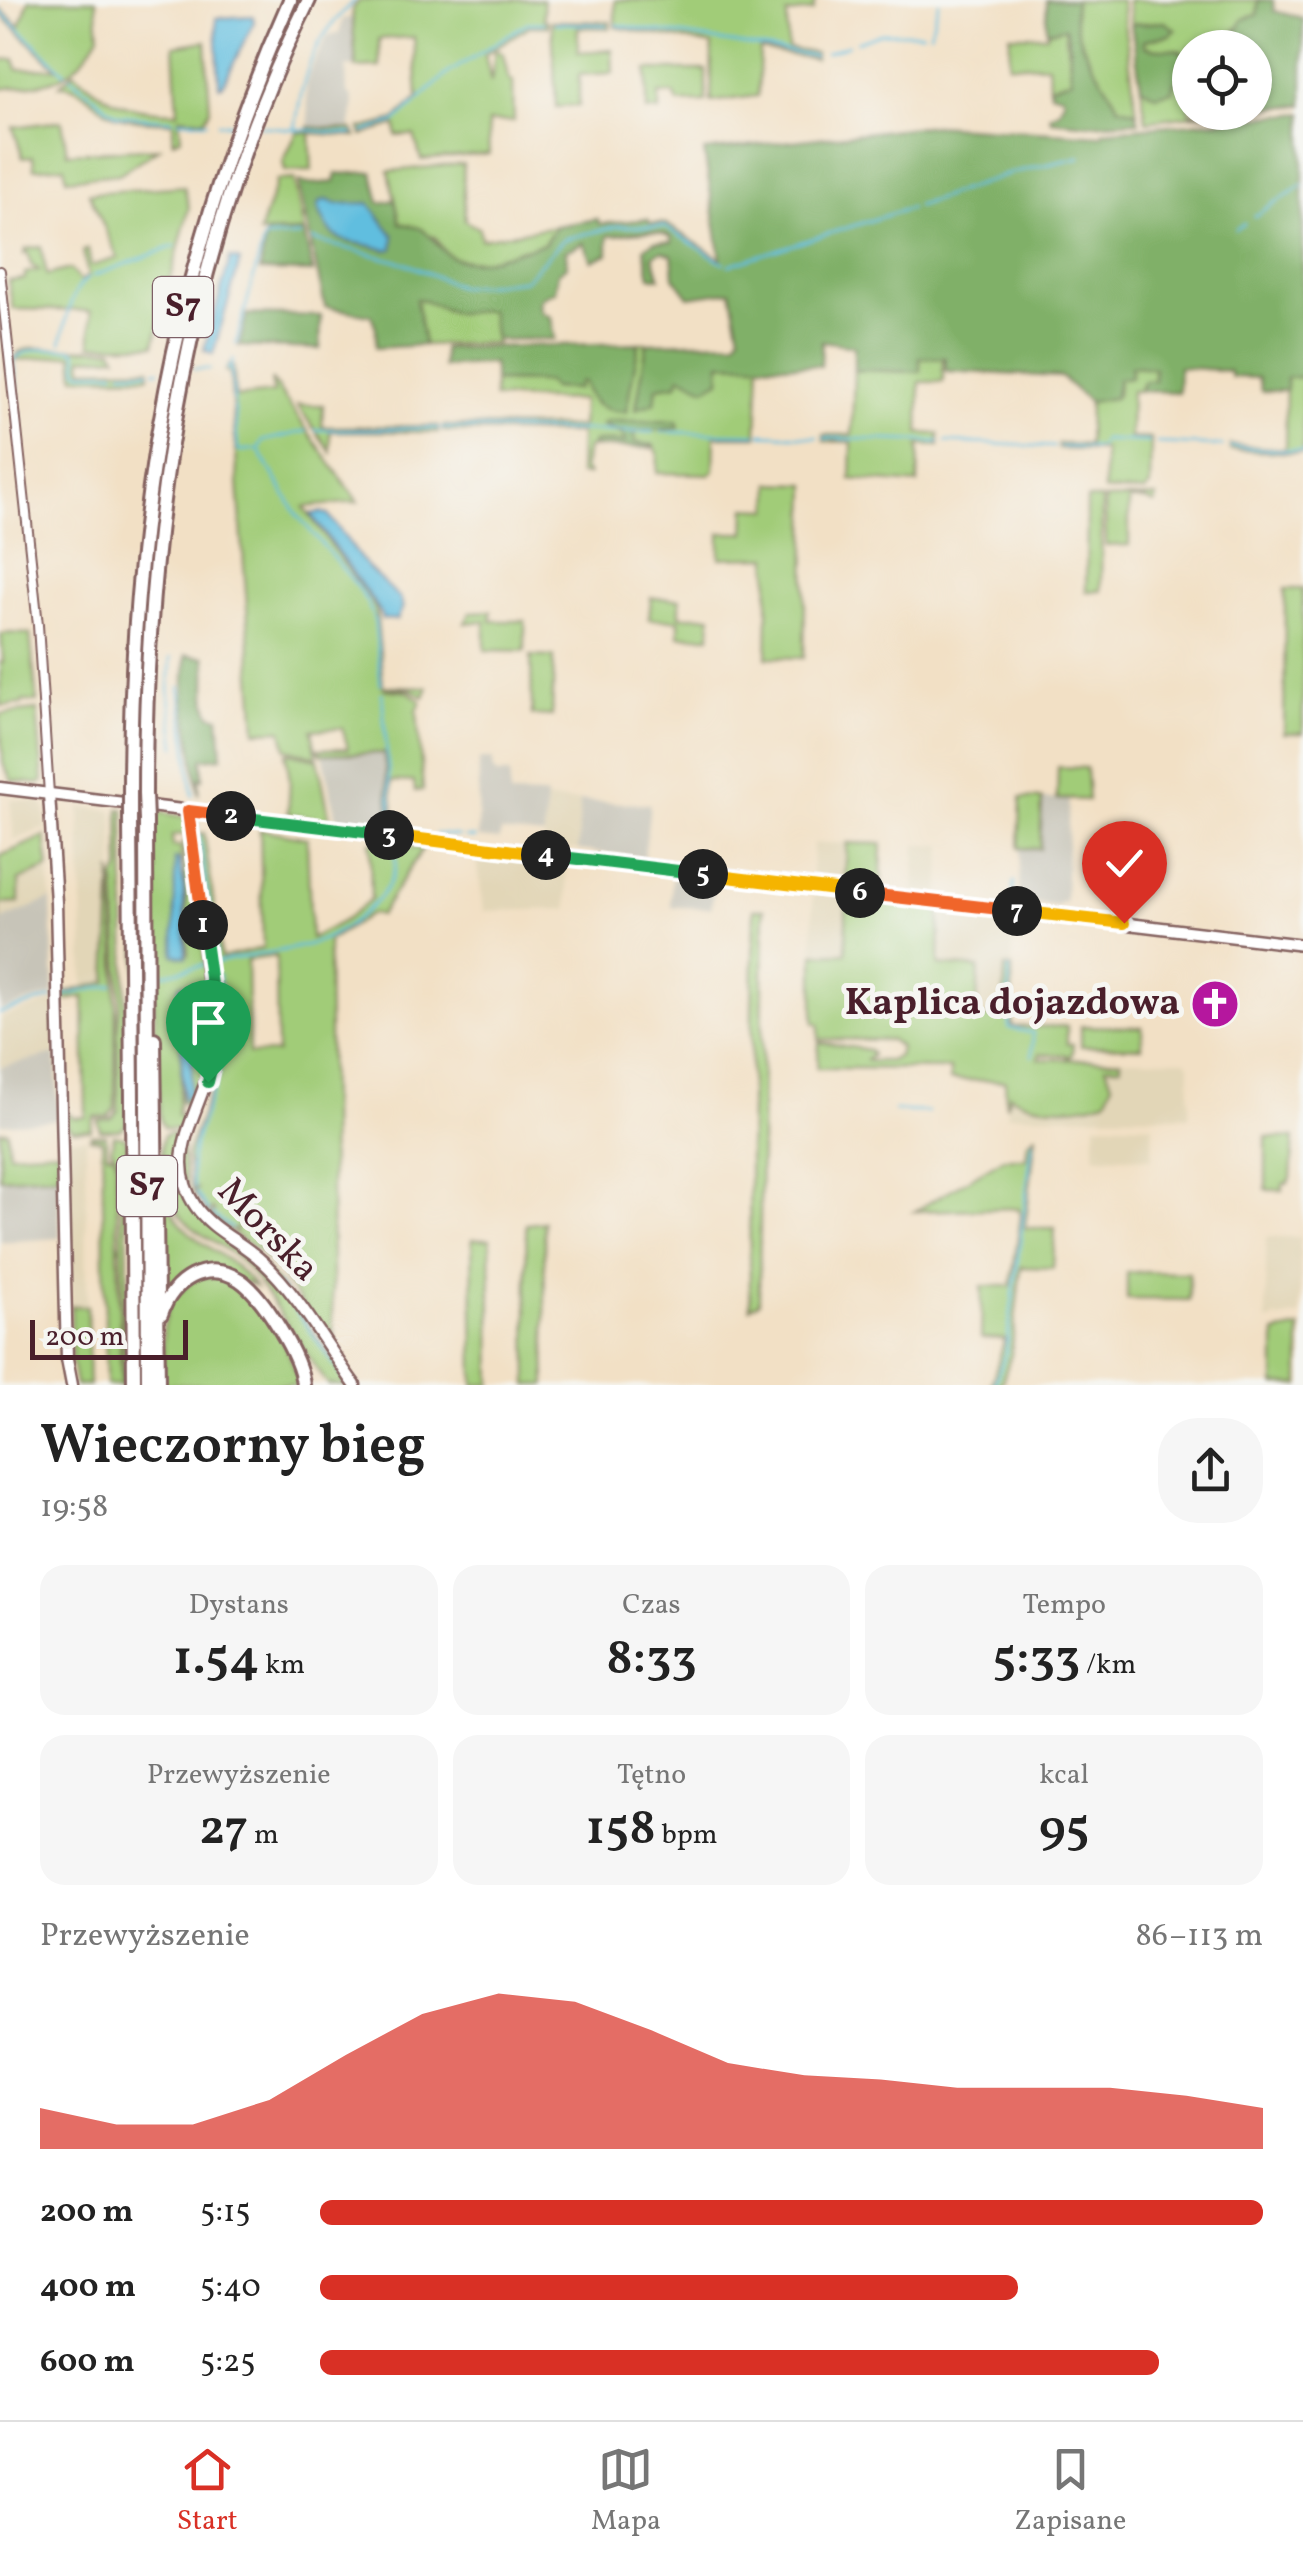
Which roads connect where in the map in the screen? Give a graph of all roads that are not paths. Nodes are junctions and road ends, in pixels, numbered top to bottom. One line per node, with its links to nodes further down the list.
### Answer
1 (290, 0): 5 (highway, S7)
2 (309, 0): 5 (highway, S7)
3 (0, 271): 6 (street)
4 (0, 788): 6 (main road)
5 (138, 793): 9 (highway, S7, bridge); 14 (highway, S7, bridge)
6 (50, 794): 7 (main road); 11 (main road)
7 (188, 811): 8 (main road); 18 (main road, Morska)
8 (1303, 944)
9 (146, 988): 10 (highway); 15 (highway, S7)
10 (158, 1326): 16 (highway); 17 (highway)
11 (67, 1359): 12 (main road); 13 (main road)
12 (62, 1385)
13 (72, 1385)
14 (134, 1385)
15 (148, 1385)
16 (158, 1385)
17 (303, 1385)
18 (354, 1385)

